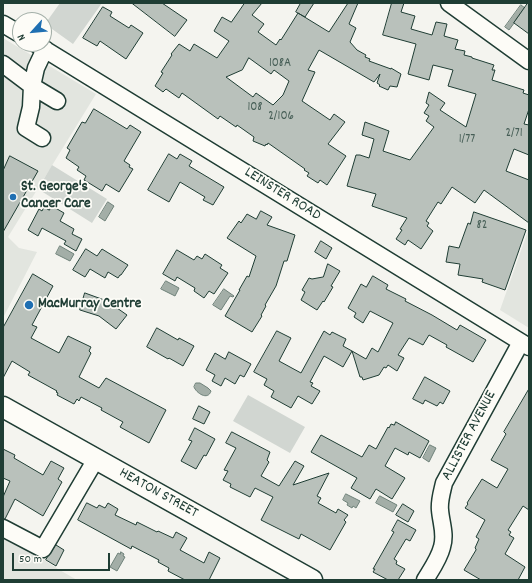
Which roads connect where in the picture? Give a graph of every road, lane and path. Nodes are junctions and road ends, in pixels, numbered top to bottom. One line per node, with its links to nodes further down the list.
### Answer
1 (449, 3): 6 (street)
2 (3, 24): 3 (street)
3 (12, 29)
4 (39, 52): 8 (street)
5 (48, 52): 11 (street, LEINSTER ROAD)
6 (529, 61)
7 (3, 64): 8 (street)
8 (32, 86): 9 (street); 10 (street)
9 (57, 101)
10 (42, 138)
11 (525, 344): 16 (street, ALLISTER AVENUE)
12 (3, 407): 13 (main road, HEATON STREET)
13 (96, 459): 14 (street); 15 (main road, HEATON STREET)
14 (3, 528)
15 (312, 580)
16 (425, 580)

